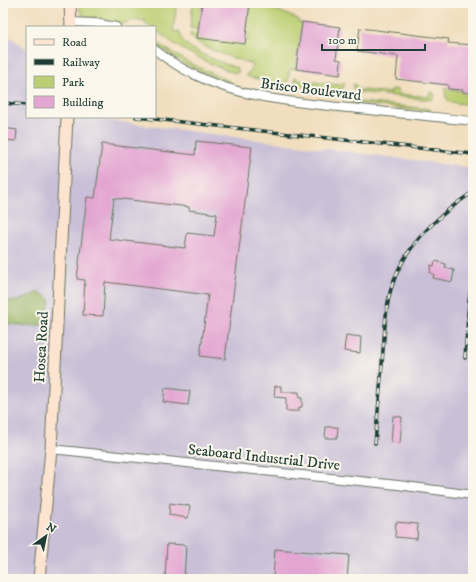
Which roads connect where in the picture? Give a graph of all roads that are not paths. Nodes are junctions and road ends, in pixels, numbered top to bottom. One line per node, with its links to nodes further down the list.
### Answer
1 (70, 3): 2 (street)
2 (71, 25): 3 (street)
3 (111, 26)
4 (156, 51): 6 (street, Brisco Boulevard)
5 (67, 118): 7 (street, Hosea Road)
6 (473, 121)
7 (51, 449): 8 (street, Seaboard Industrial Drive); 9 (street, Hosea Road)
8 (473, 495)
9 (39, 579)

